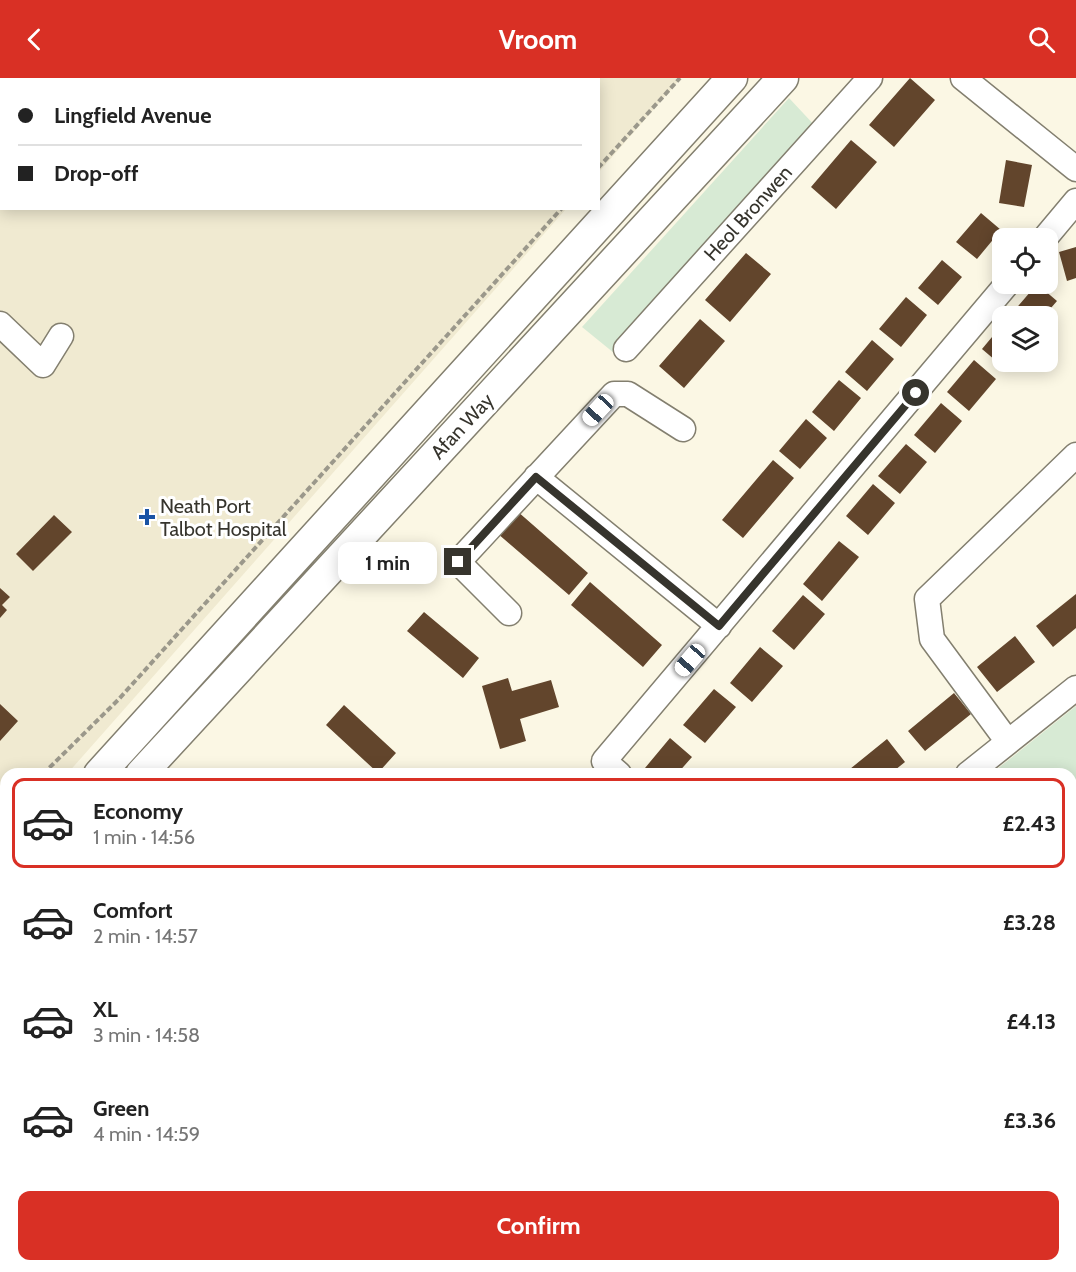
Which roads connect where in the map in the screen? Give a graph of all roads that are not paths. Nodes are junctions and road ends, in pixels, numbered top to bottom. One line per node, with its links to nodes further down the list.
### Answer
1 (732, 78): 19 (main road, Afan Way)
2 (783, 78): 20 (main road, Afan Way)
3 (870, 78): 11 (street, Heol Bronwen)
4 (963, 78): 5 (street)
5 (1076, 169)
6 (1076, 201): 7 (street)
7 (1053, 228)
8 (999, 294): 16 (street)
9 (0, 324): 10 (street)
10 (61, 336)
11 (626, 349)
12 (683, 429): 14 (street)
13 (1076, 455): 18 (street)
14 (536, 477): 15 (street); 16 (street)
15 (509, 613)
16 (719, 626): 21 (street)
17 (1076, 688): 18 (street)
18 (1008, 742): 22 (street)
19 (104, 768)
20 (147, 768)
21 (612, 768)
22 (976, 768)

